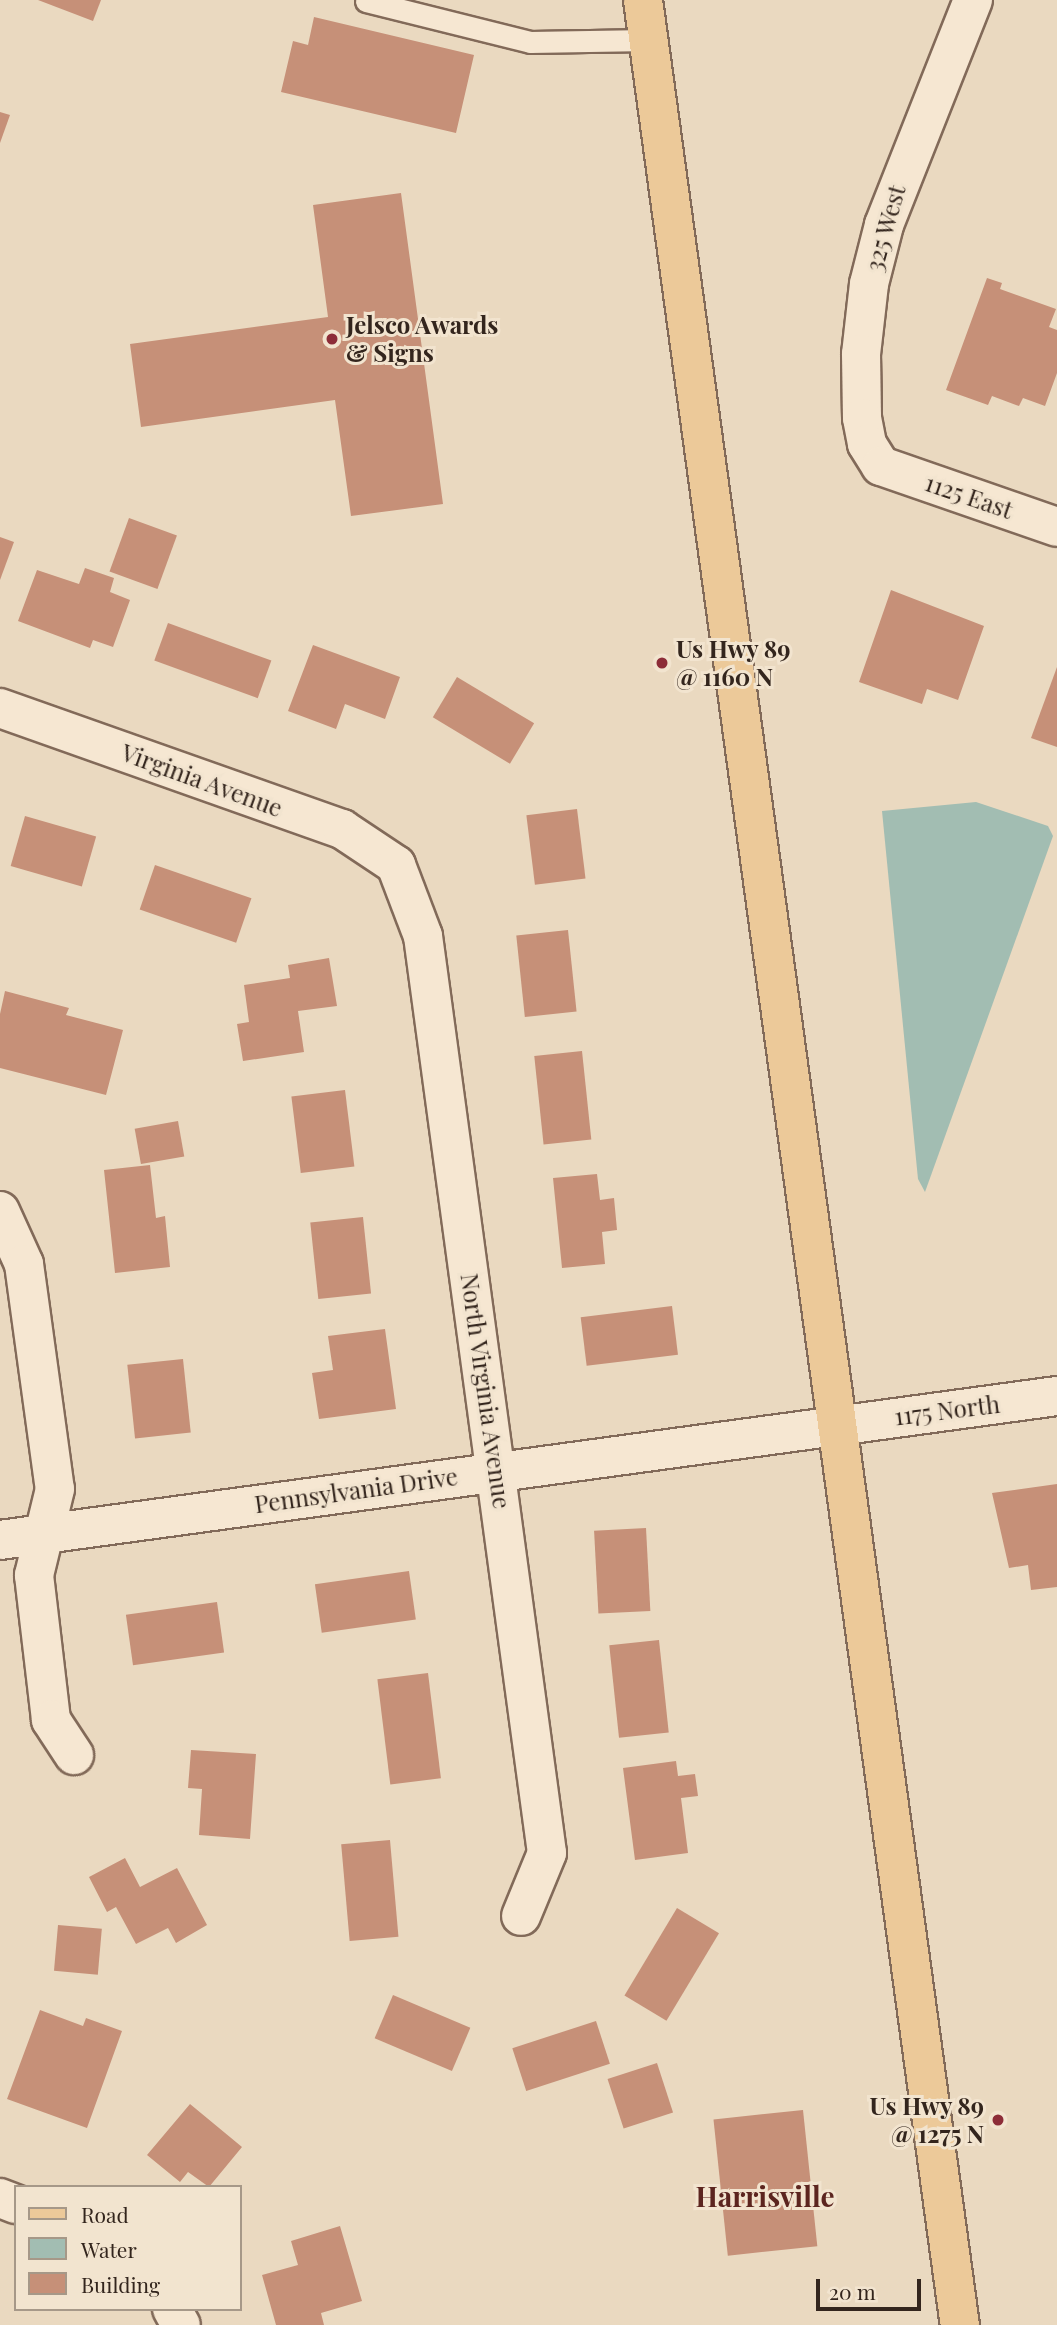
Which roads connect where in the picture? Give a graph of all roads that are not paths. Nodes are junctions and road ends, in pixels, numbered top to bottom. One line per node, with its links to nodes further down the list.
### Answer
1 (643, 0): 4 (main road)
2 (973, 0): 5 (street, 325 West)
3 (366, 2): 4 (lane)
4 (648, 40): 11 (main road)
5 (881, 466): 6 (street, 1125 East)
6 (1057, 527)
7 (0, 708): 8 (street, Virginia Avenue)
8 (396, 865): 12 (street, North Virginia Avenue)
9 (0, 1211): 13 (street)
10 (1057, 1396): 11 (street, 1175 North)
11 (837, 1424): 12 (street, Pennsylvania Drive); 17 (main road)
12 (498, 1471): 13 (street, Pennsylvania Drive); 16 (street, North Virginia Avenue)
13 (44, 1534): 14 (street, Pennsylvania Drive); 15 (street)
14 (0, 1539)
15 (74, 1755)
16 (521, 1916)
17 (960, 2325)

